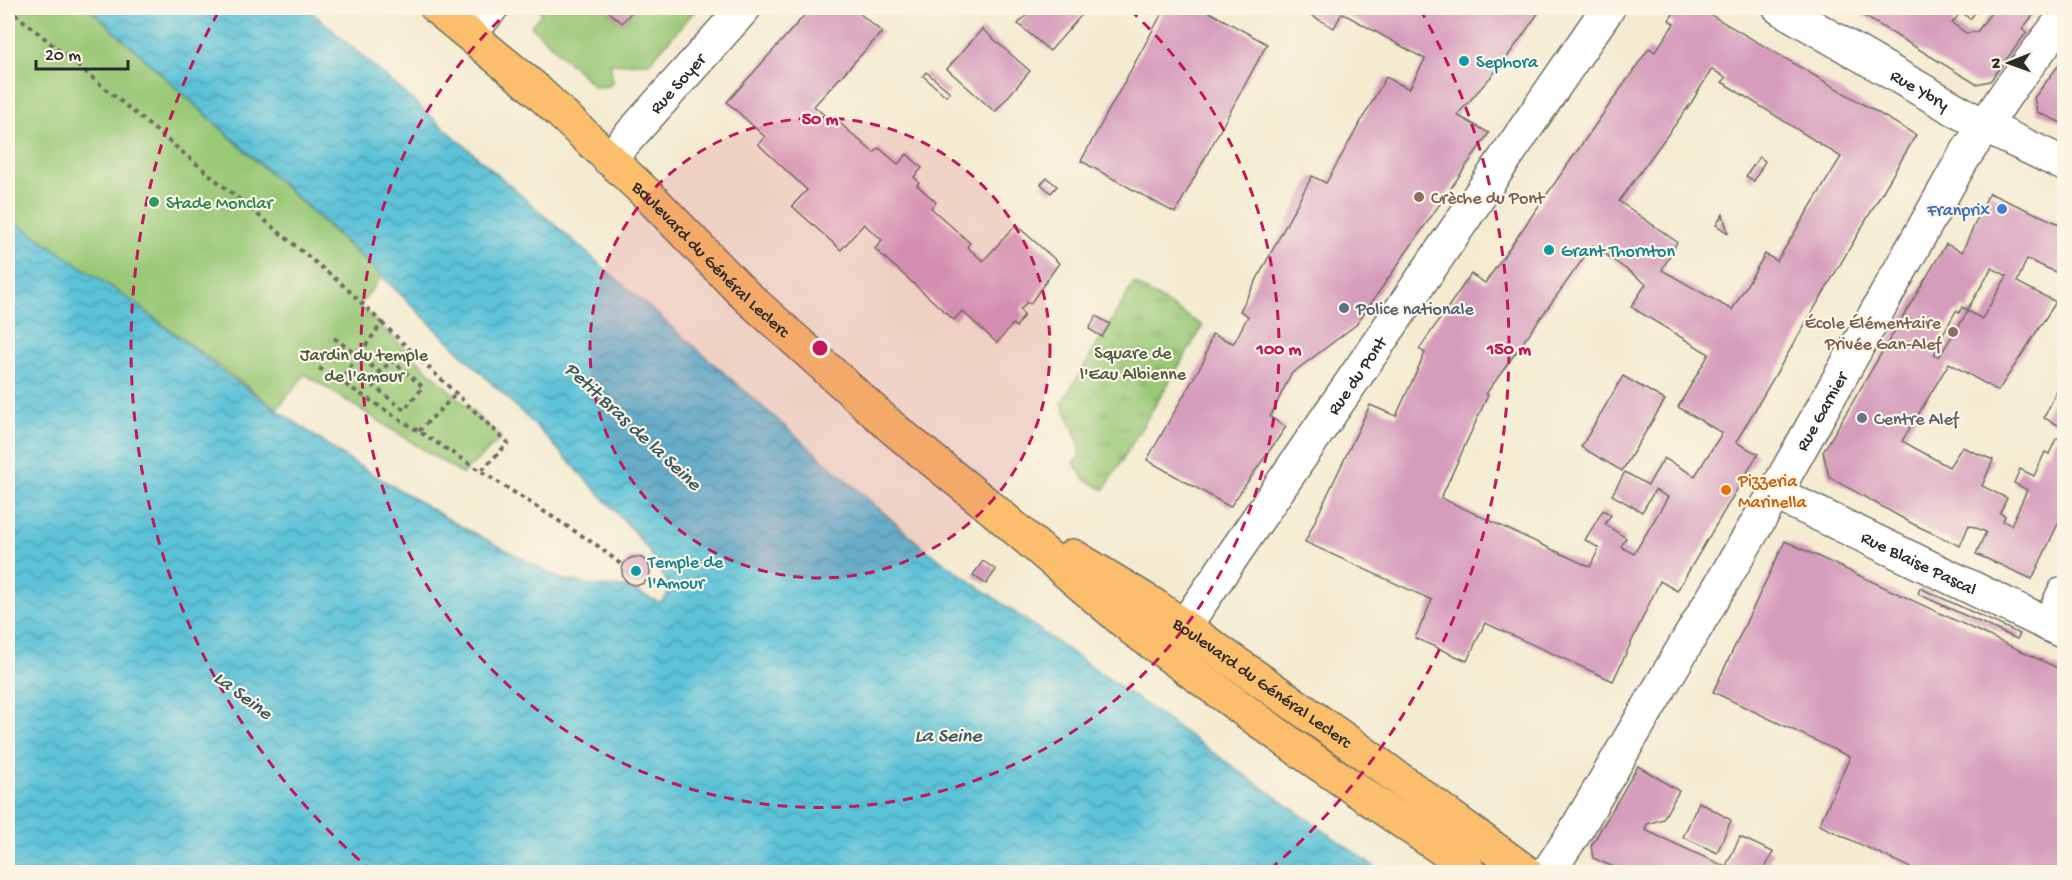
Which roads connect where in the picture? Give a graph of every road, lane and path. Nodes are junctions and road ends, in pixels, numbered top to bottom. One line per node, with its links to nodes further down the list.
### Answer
1 (8, 8): 11 (path)
2 (491, 8): 6 (street)
3 (744, 8): 9 (street, Rue Soyer)
4 (1608, 8): 23 (street, Rue du Pont)
5 (1795, 11): 8 (street, Rue Ybry)
6 (455, 17): 9 (main road, Boulevard du Général Leclerc)
7 (2064, 17): 8 (street, Rue Garnier)
8 (1984, 126): 10 (street, Rue Ybry); 20 (street, Rue Garnier)
9 (609, 159): 23 (main road, Boulevard du Général Leclerc)
10 (2064, 164)
11 (382, 323): 13 (path); 17 (path)
12 (334, 338): 13 (path)
13 (358, 356): 15 (path); 16 (path)
14 (319, 368): 16 (path)
15 (381, 373): 15 (path)
16 (340, 381): 18 (path)
17 (456, 394): 18 (path); 19 (path)
18 (419, 431): 19 (path)
19 (481, 471): 21 (path)
20 (1775, 493): 22 (street, Rue Blaise Pascal); 24 (street, Rue Garnier)
21 (623, 566)
22 (2059, 604)
23 (1174, 640): 25 (main road, Boulevard du Général Leclerc); 26 (main road, Boulevard du Général Leclerc)
24 (1562, 868)
25 (1476, 870)
26 (1526, 873)

